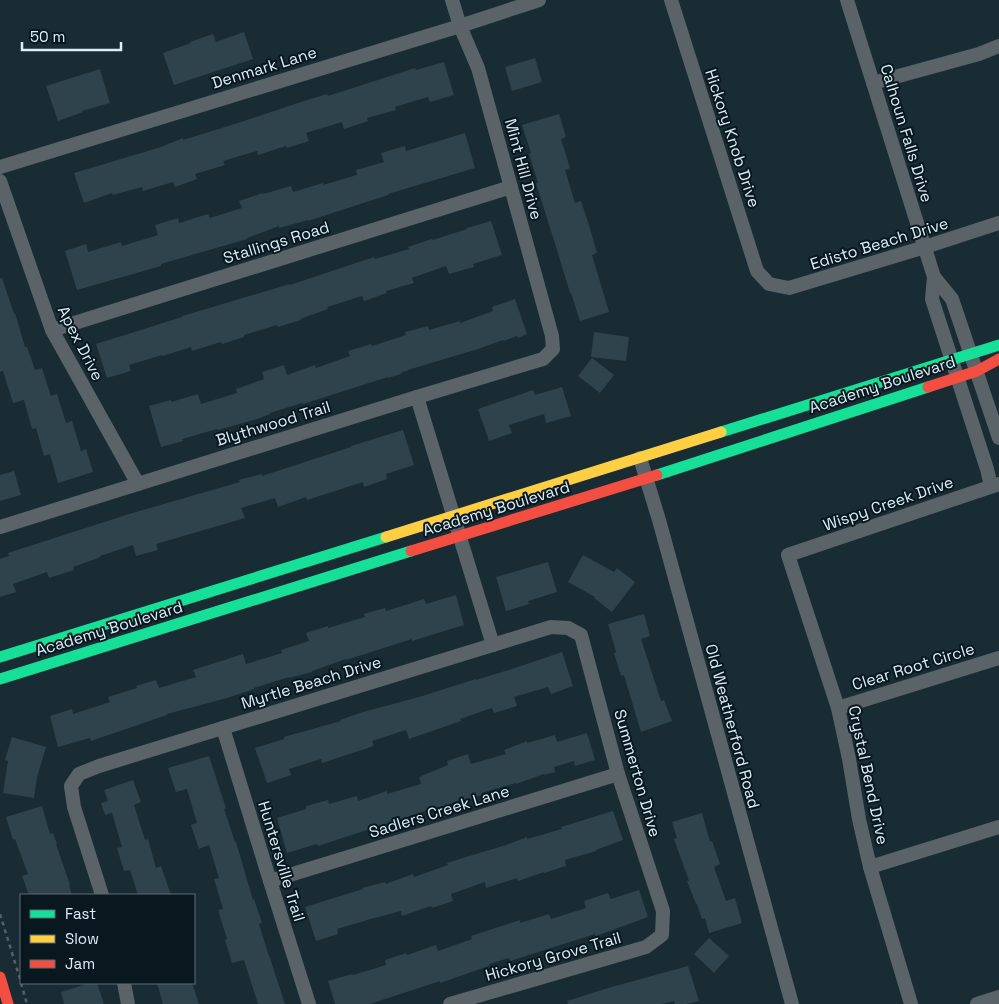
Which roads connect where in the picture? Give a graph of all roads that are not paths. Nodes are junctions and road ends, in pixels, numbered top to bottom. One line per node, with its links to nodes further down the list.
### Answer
1 (452, 0): 5 (street, Mint Hill Drive)
2 (538, 0): 5 (street, Denmark Lane)
3 (671, 0): 14 (street, Hickory Knob Drive)
4 (847, 0): 7 (street, Calhoun Falls Drive)
5 (460, 26): 8 (street, Denmark Lane); 10 (street, Mint Hill Drive)
6 (999, 46): 7 (street)
7 (873, 83): 12 (street, Calhoun Falls Drive)
8 (0, 167)
9 (0, 181): 15 (street, Apex Drive)
10 (511, 187): 15 (street, Stallings Road); 17 (street, Mint Hill Drive)
11 (999, 223): 12 (street, Edisto Beach Drive)
12 (925, 247): 13 (street, Calhoun Falls Drive); 14 (street, Edisto Beach Drive)
13 (934, 277): 18 (street, Calhoun Falls Drive); 19 (street, Calhoun Falls Drive)
14 (769, 284)
15 (52, 330): 27 (street, Apex Drive)
16 (999, 345): 18 (main road, Academy Boulevard)
17 (553, 349): 23 (street, Blythwood Trail)
18 (971, 354): 19 (main road, Academy Boulevard); 21 (street, Calhoun Falls Drive)
19 (951, 360): 22 (street, Calhoun Falls Drive); 25 (main road, Academy Boulevard)
20 (999, 360): 21 (main road, Academy Boulevard)
21 (977, 370): 22 (main road, Academy Boulevard); 24 (street, Calhoun Falls Drive)
22 (957, 377): 26 (main road, Academy Boulevard); 28 (street, Calhoun Falls Drive)
23 (417, 397): 27 (street, Blythwood Trail); 29 (street)
24 (999, 438)
25 (640, 458): 26 (street, Old Weatherford Road); 29 (main road, Academy Boulevard)
26 (646, 478): 31 (main road, Academy Boulevard); 54 (street, Old Weatherford Road)
27 (138, 484): 30 (street, Blythwood Trail)
28 (995, 485): 32 (street, Wispy Creek Drive)
29 (454, 516): 31 (street); 35 (main road, Academy Boulevard)
30 (0, 527)
31 (460, 536): 34 (street); 37 (main road, Academy Boulevard)
32 (788, 555): 38 (street, Crystal Bend Drive)
33 (568, 628): 34 (street, Myrtle Beach Drive); 40 (street, Summerton Drive)
34 (493, 645): 39 (street, Myrtle Beach Drive)
35 (0, 657)
36 (999, 658): 38 (street, Clear Root Circle)
37 (0, 679)
38 (838, 708): 42 (street, Crystal Bend Drive)
39 (224, 728): 43 (street, Huntersville Trail); 44 (street, Myrtle Beach Drive)
40 (618, 774): 43 (street, Sadlers Creek Lane); 45 (street, Summerton Drive)
41 (999, 827): 42 (street)
42 (870, 867): 55 (street, Crystal Bend Drive)
43 (270, 881): 52 (street, Huntersville Trail)
44 (102, 894)
45 (662, 935): 49 (street, Hickory Grove Trail)
46 (0, 977): 50 (main road)
47 (124, 984): 51 (street)
48 (999, 997): 56 (street)
49 (480, 1000): 53 (street, Hickory Grove Trail)
50 (8, 1004)
51 (128, 1004)
52 (309, 1004)
53 (450, 1004)
54 (792, 1004)
55 (911, 1004)
56 (977, 1004)

